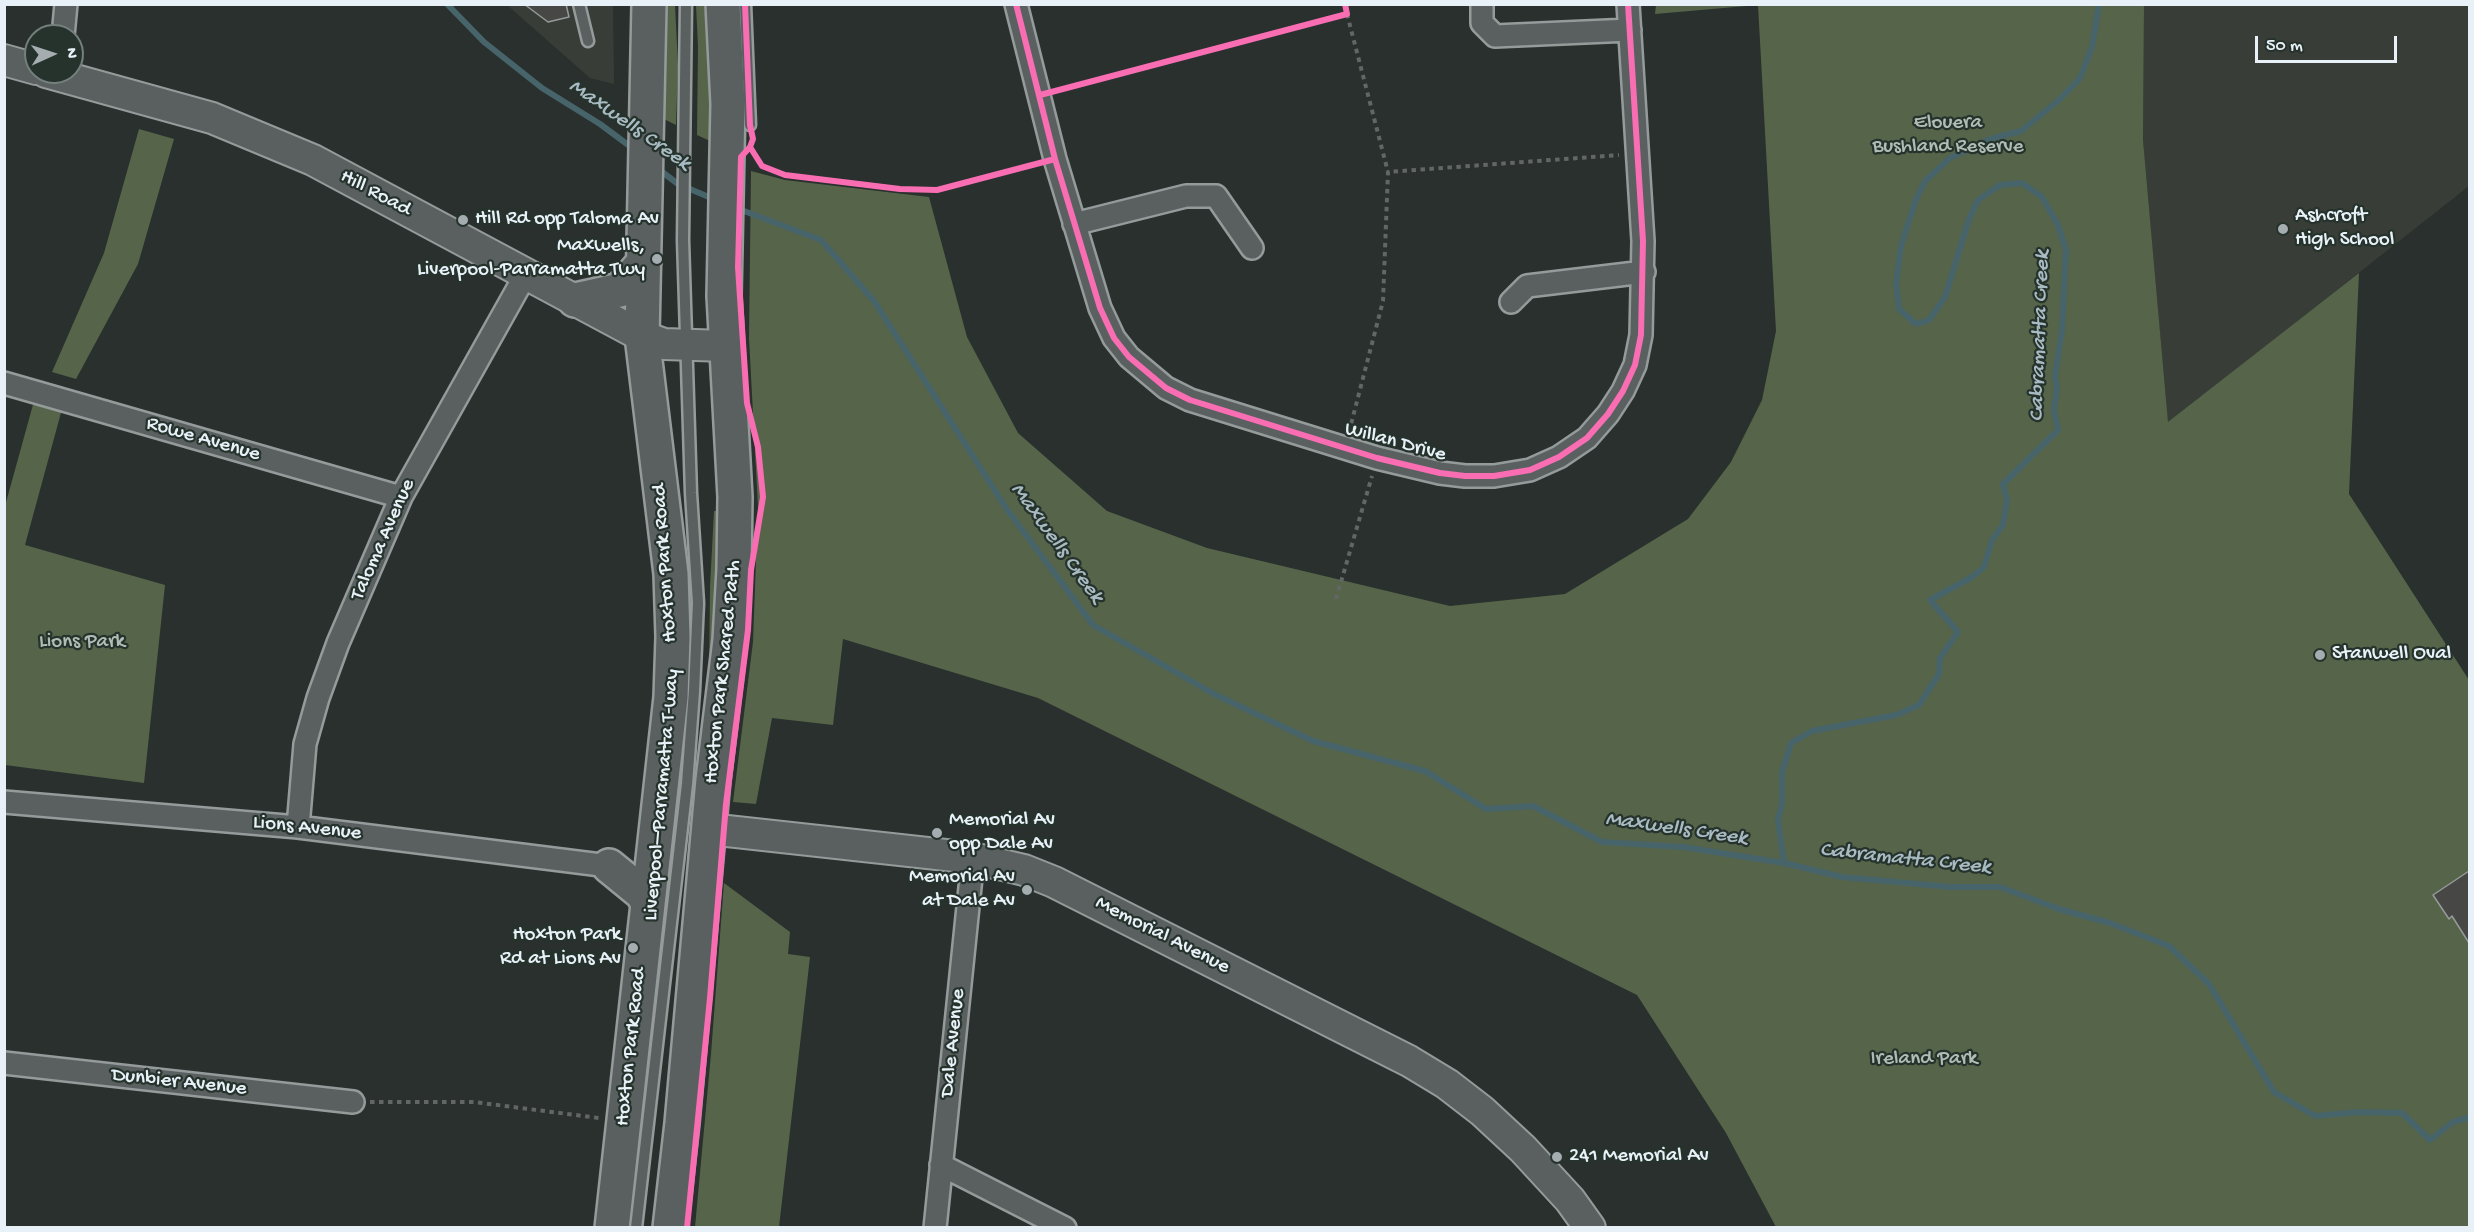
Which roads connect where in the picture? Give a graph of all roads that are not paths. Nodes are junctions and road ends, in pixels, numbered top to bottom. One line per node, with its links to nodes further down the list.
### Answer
1 (66, 4): 10 (street)
2 (579, 4): 12 (lane)
3 (649, 4): 19 (main road, Hoxton Park Road)
4 (686, 4): 25 (lane, Liverpool–Parramatta T-way)
5 (723, 4): 26 (main road, Hoxton Park Road)
6 (745, 4): 16 (lane)
7 (1016, 4): 17 (street, Willan Drive)
8 (1482, 4): 11 (street)
9 (1628, 4): 11 (street, Willan Drive)
10 (64, 24)
11 (1630, 30): 20 (street, Willan Drive)
12 (588, 41)
13 (4, 60): 14 (street, Hill Road)
14 (24, 65)
15 (84, 82): 21 (street, Hill Road)
16 (750, 125)
17 (1074, 224): 18 (street); 20 (street, Willan Drive)
18 (1252, 248)
19 (644, 262): 22 (main road); 24 (main road, Hoxton Park Road)
20 (1644, 272): 23 (street)
21 (526, 274): 22 (street, Hill Road); 28 (street, Taloma Avenue)
22 (575, 300): 24 (street, Hill Road)
23 (1511, 302)
24 (642, 336): 25 (street, Hill Road); 31 (main road, Hoxton Park Road)
25 (686, 346): 26 (street, Hill Road); 31 (lane, Liverpool–Parramatta T-way)
26 (726, 346): 31 (main road, Hoxton Park Road)
27 (4, 383): 28 (street, Rowe Avenue)
28 (401, 497): 30 (street, Taloma Avenue)
29 (4, 802): 30 (street, Lions Avenue)
30 (297, 827): 33 (street, Lions Avenue)
31 (683, 827): 32 (street, Memorial Avenue); 34 (main road, Hoxton Park Road); 39 (lane, Liverpool–Parramatta T-way); 40 (main road, Hoxton Park Road)
32 (973, 858): 37 (street, Dale Avenue); 43 (street, Memorial Avenue)
33 (609, 866): 34 (main road)
34 (648, 903): 38 (main road, Hoxton Park Road)
35 (4, 1063): 36 (street, Dunbier Avenue)
36 (353, 1102)
37 (941, 1165): 41 (street, Dale Avenue); 42 (street)
38 (612, 1227)
39 (636, 1227)
40 (670, 1227)
41 (935, 1227)
42 (1065, 1227)
43 (1590, 1227)

